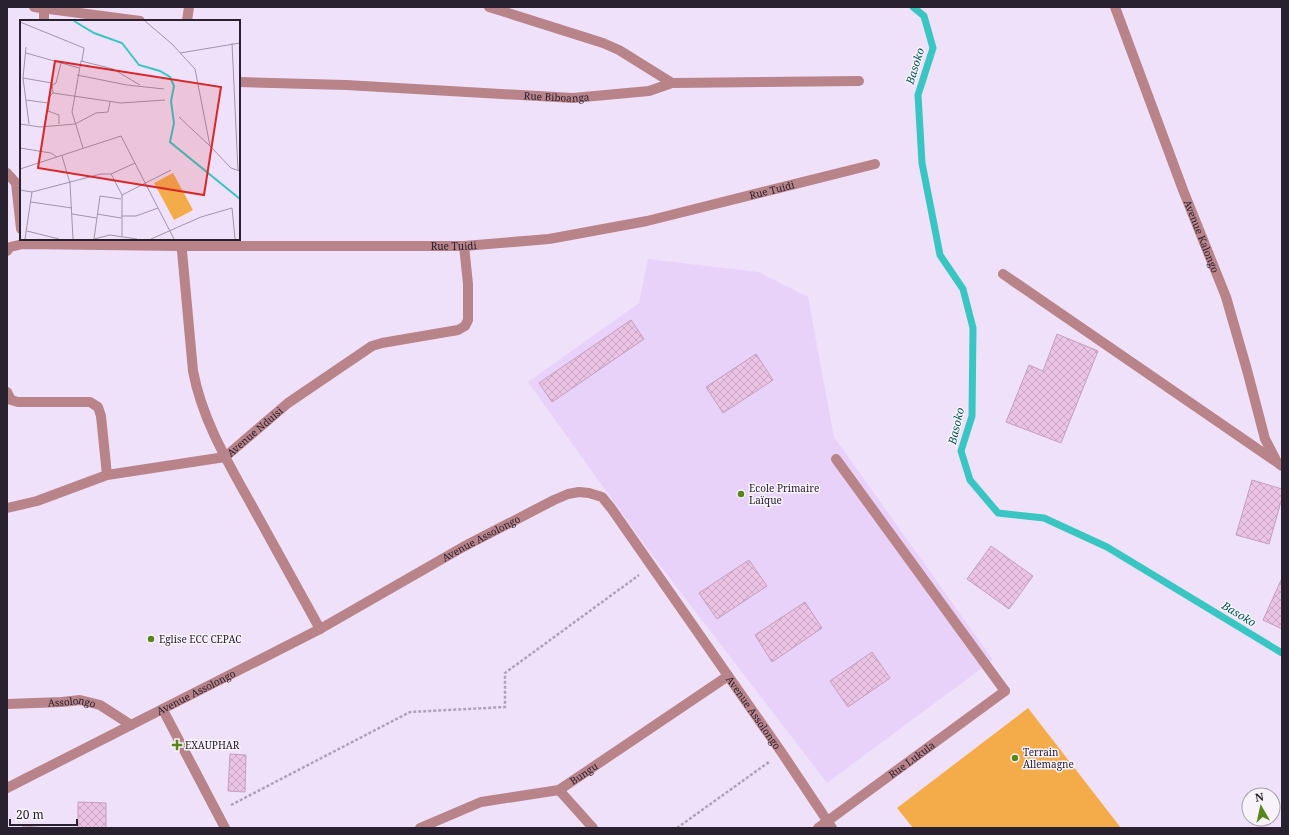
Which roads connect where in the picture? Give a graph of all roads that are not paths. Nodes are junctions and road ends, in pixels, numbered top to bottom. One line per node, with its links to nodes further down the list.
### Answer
1 (34, 7): 5 (street)
2 (189, 7): 8 (street)
3 (489, 7): 11 (street)
4 (1116, 7): 24 (street, Avenue Kalongo)
5 (44, 9): 6 (street); 7 (street)
6 (44, 20)
7 (132, 20)
8 (187, 20)
9 (860, 81): 11 (street)
10 (240, 82): 11 (street, Rue Biboanga)
11 (672, 83)
12 (875, 164): 18 (street, Rue Tuidi)
13 (7, 173): 14 (street)
14 (18, 181): 15 (street)
15 (20, 213)
16 (22, 242): 17 (street, Rue Tuidi); 19 (street)
17 (181, 242): 18 (street, Rue Tuidi); 22 (street)
18 (464, 246): 22 (street, Avenue Nduisi)
19 (7, 251)
20 (1003, 274): 24 (street)
21 (7, 392): 25 (street)
22 (225, 458): 25 (street, Avenue Nduisi); 27 (street)
23 (836, 459): 34 (street, Rue Lukula)
24 (1279, 464)
25 (107, 475): 26 (street, Avenue Nduisi)
26 (7, 508)
27 (320, 629): 28 (street, Avenue Assolongo); 30 (street, Avenue Assolongo)
28 (728, 676): 33 (street, Bungu); 34 (street, Avenue Assolongo)
29 (7, 704): 31 (street, Assolongo)
30 (163, 710): 31 (street, Avenue Assolongo); 35 (street)
31 (131, 725): 32 (street, Avenue Assolongo)
32 (7, 788)
33 (559, 790): 36 (street, Bungu); 37 (street)
34 (830, 825): 38 (street, Rue Lukula)
35 (225, 828)
36 (420, 828)
37 (594, 828)
38 (818, 828)

